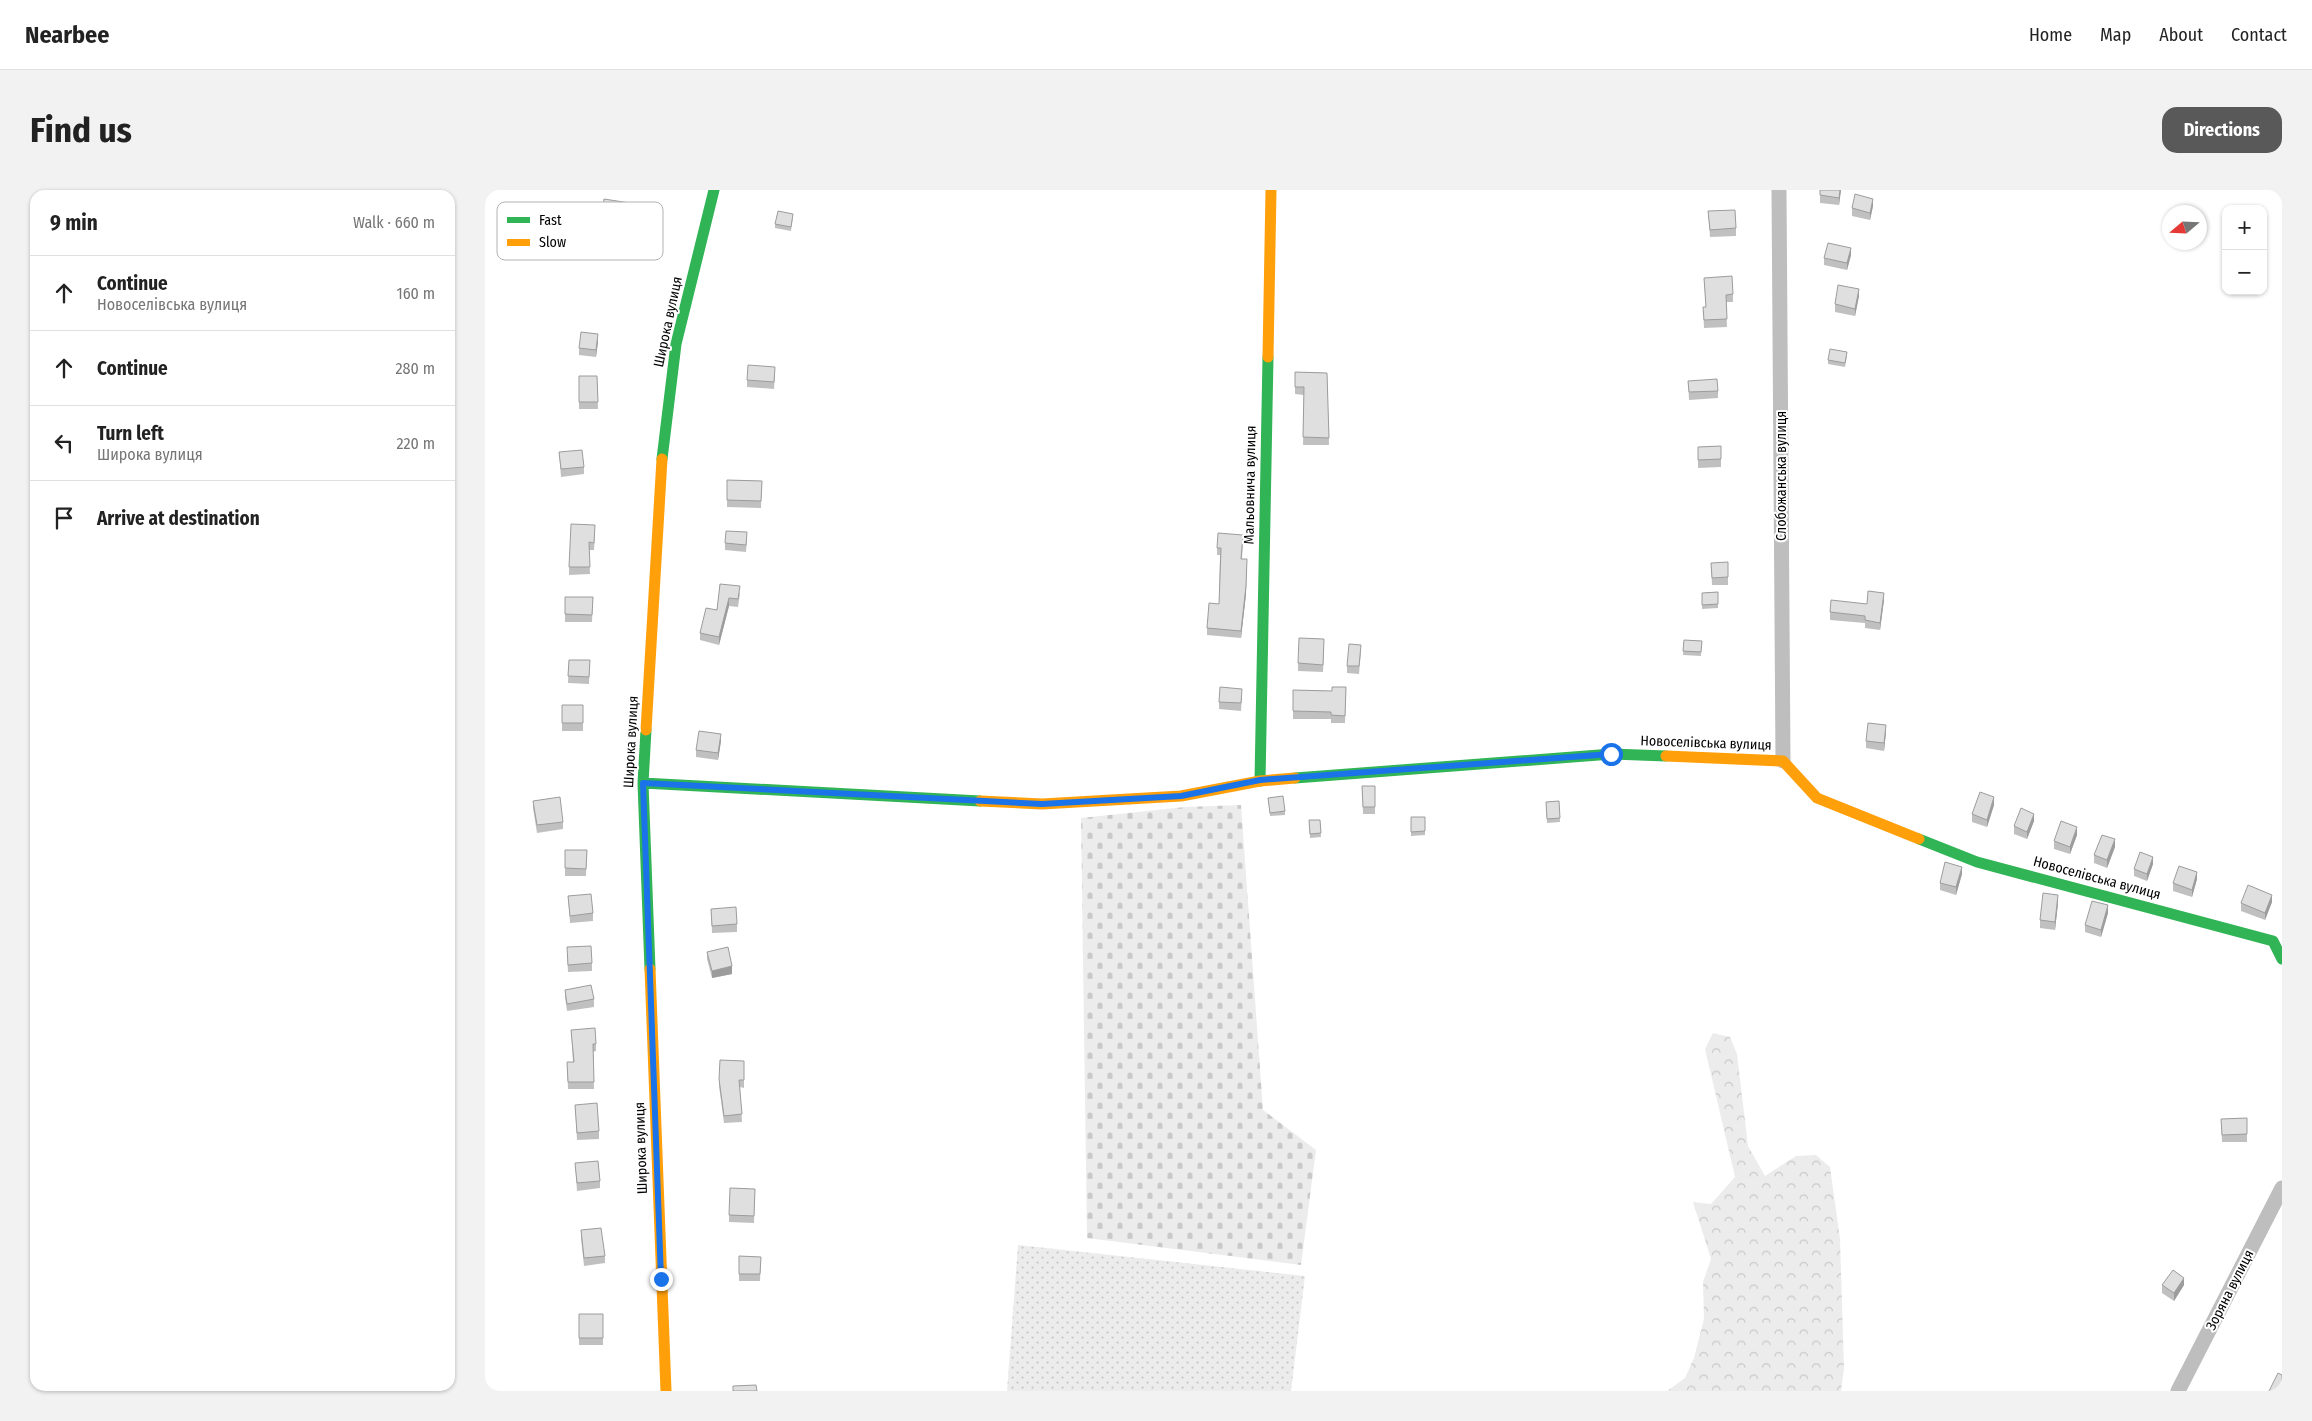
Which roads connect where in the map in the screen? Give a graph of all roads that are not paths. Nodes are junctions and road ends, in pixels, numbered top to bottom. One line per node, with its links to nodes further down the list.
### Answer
1 (714, 190): 6 (street, Широка вулиця)
2 (1271, 190): 5 (street, Мальовнича вулиця)
3 (1779, 190): 4 (street, Слобожанська вулиця)
4 (1783, 761): 5 (street, Новоселівська вулиця); 7 (street, Новоселівська вулиця)
5 (1260, 780): 6 (street, Новоселівська вулиця)
6 (643, 783): 9 (street, Широка вулиця)
7 (2282, 959)
8 (2282, 1188): 10 (street, Зоряна вулиця)
9 (666, 1391)
10 (2178, 1391)

